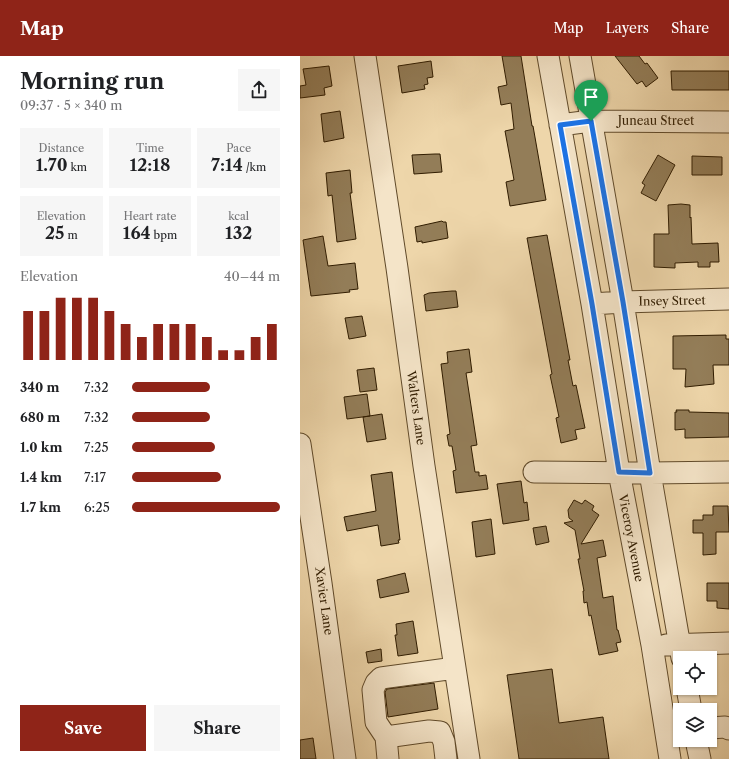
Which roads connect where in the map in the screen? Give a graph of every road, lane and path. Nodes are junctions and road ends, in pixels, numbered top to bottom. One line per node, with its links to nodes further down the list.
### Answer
1 (365, 56): 18 (street, Walters Lane)
2 (548, 56): 6 (street, Viceroy Avenue)
3 (580, 56): 4 (street)
4 (591, 121): 5 (street, Juneau Street); 6 (street, Juneau Street); 8 (street)
5 (729, 122)
6 (560, 125): 9 (street, Viceroy Avenue)
7 (729, 300): 8 (street, Insey Street)
8 (623, 302): 9 (street, Insey Street); 14 (street)
9 (592, 304): 12 (street, Viceroy Avenue)
10 (300, 444): 25 (street, Xavier Lane)
11 (534, 472): 12 (street)
12 (619, 472): 14 (street); 16 (street, Viceroy Avenue)
13 (729, 472): 14 (street)
14 (650, 473): 17 (street)
15 (729, 643): 17 (street)
16 (652, 645): 17 (street); 29 (street, Viceroy Avenue)
17 (680, 651)
18 (455, 668): 19 (street, Walters Lane); 23 (street)
19 (464, 726): 22 (street); 28 (street, Walters Lane)
20 (717, 728): 21 (street)
21 (729, 729)
22 (440, 732): 23 (street); 27 (street)
23 (386, 737): 26 (street)
24 (697, 747): 30 (street)
25 (345, 759)
26 (388, 759)
27 (446, 759)
28 (469, 759)
29 (670, 759)
30 (700, 759)

